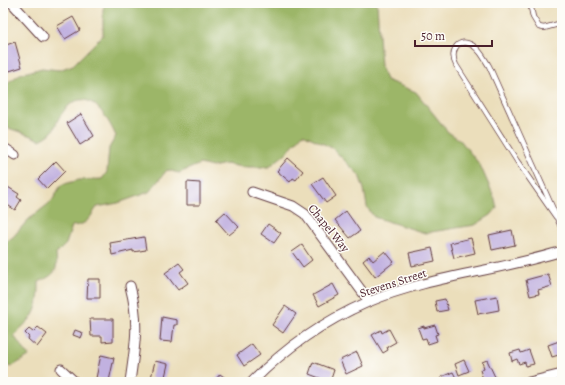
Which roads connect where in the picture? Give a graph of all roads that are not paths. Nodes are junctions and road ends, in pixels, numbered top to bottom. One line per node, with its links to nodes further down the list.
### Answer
1 (12, 3): 4 (street)
2 (530, 3): 3 (lane)
3 (562, 23)
4 (43, 37)
5 (3, 146): 6 (street)
6 (15, 155)
7 (252, 192): 12 (street, Chapel Way)
8 (556, 217): 8 (lane); 9 (lane)
9 (562, 229)
10 (562, 251): 12 (street, Stevens Street)
11 (130, 286): 16 (street)
12 (369, 301): 17 (street, Stevens Street)
13 (61, 369): 15 (street)
14 (562, 374): 18 (street)
15 (75, 382)
16 (130, 382)
17 (252, 382)
18 (529, 382)

